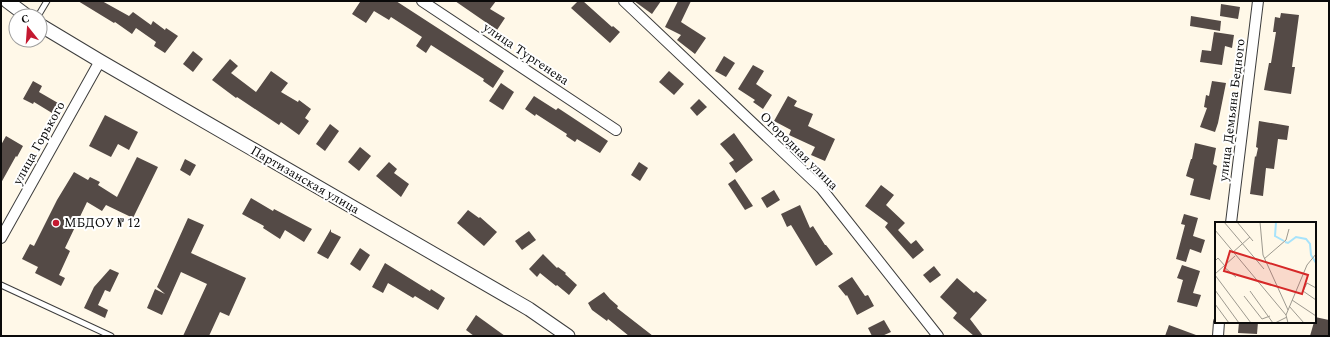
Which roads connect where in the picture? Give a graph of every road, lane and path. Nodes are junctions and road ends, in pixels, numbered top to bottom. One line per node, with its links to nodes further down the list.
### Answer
1 (7, 1): 5 (street)
2 (422, 1): 8 (street, улица Тургенева)
3 (624, 1): 15 (street, Огородная улица)
4 (1258, 1): 9 (street, улица Демьяна Бедного)
5 (16, 8)
6 (48, 30): 7 (street, Партизанская улица)
7 (100, 61): 10 (street, улица Горького); 14 (street, Партизанская улица)
8 (616, 130)
9 (1231, 222)
10 (1, 238)
11 (1, 285): 13 (lane)
12 (1219, 323): 16 (street)
13 (111, 336)
14 (568, 336)
15 (938, 336)
16 (1218, 336)

